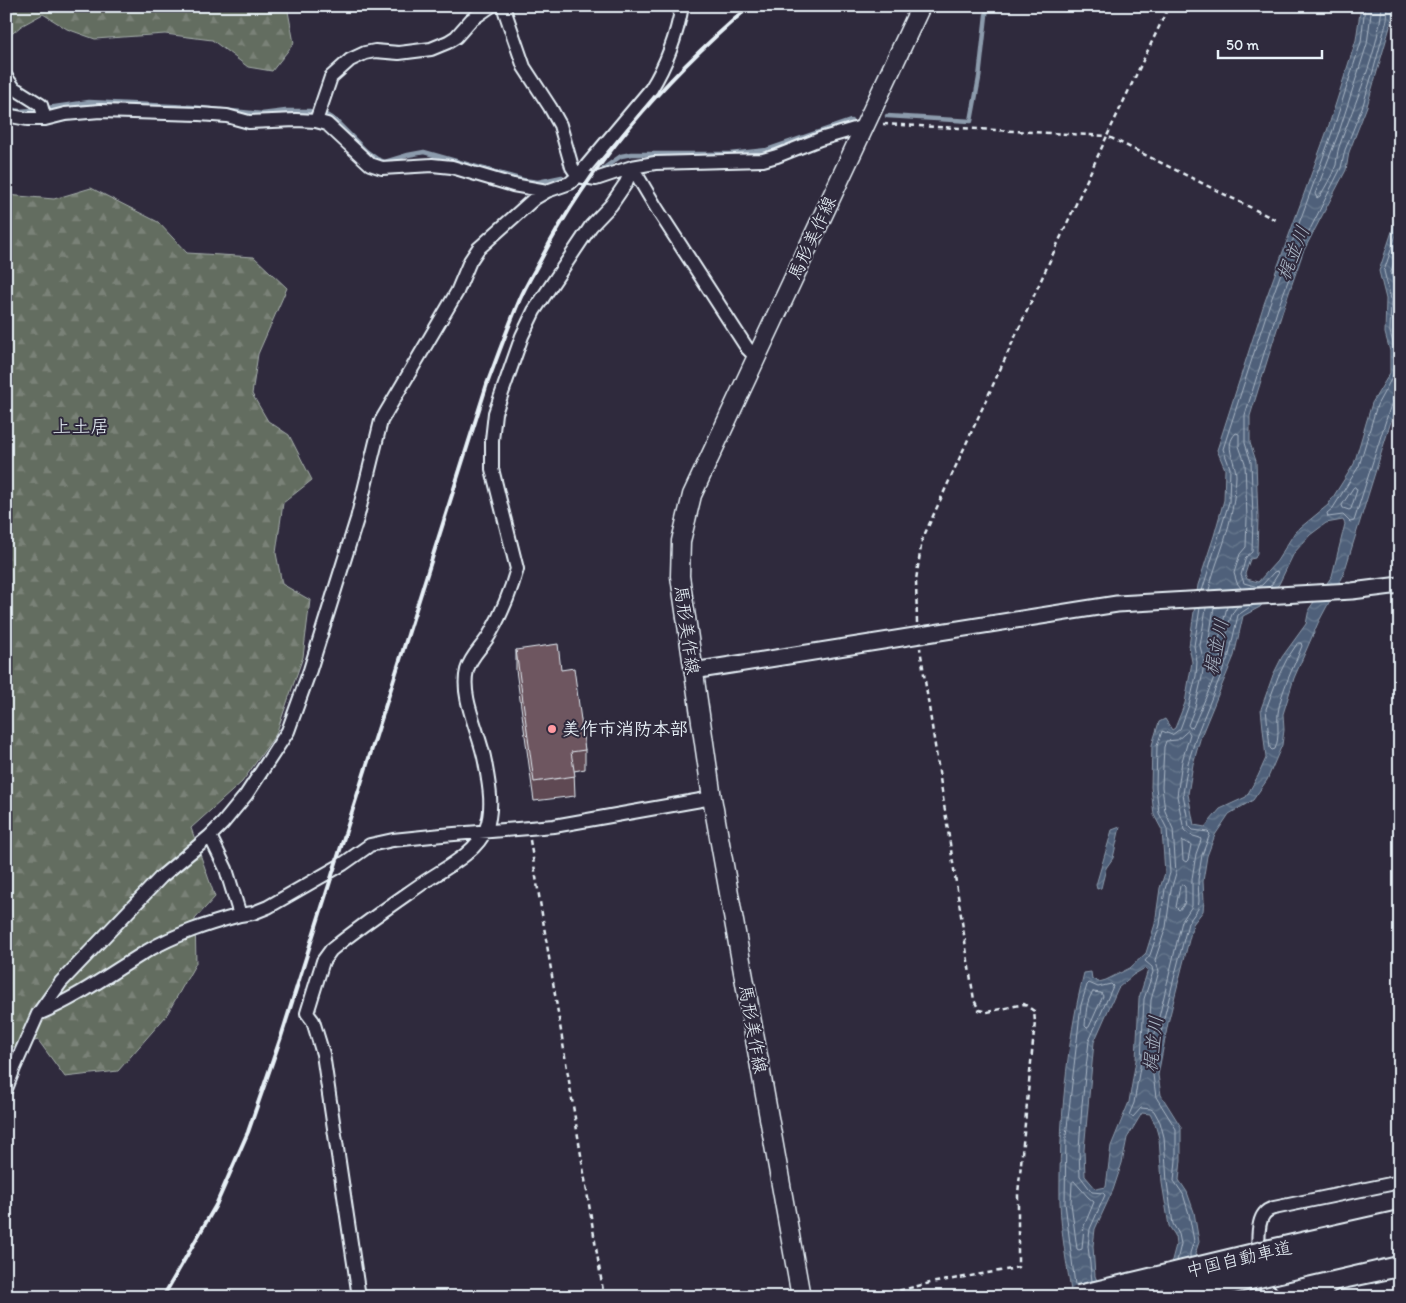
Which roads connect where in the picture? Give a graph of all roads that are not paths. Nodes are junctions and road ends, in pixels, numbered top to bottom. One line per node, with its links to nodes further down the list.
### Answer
1 (491, 6): 8 (street)
2 (503, 6): 11 (street)
3 (682, 6): 11 (street)
4 (921, 6): 9 (main road, 馬形美作線)
5 (6, 77): 7 (street)
6 (6, 115): 7 (street)
7 (45, 118): 8 (street)
8 (316, 121): 12 (street)
9 (865, 126): 10 (street); 13 (main road, 馬形美作線)
10 (632, 167): 11 (street); 13 (street); 17 (street)
11 (578, 176): 12 (street)
12 (547, 191): 18 (street)
13 (756, 357): 15 (main road, 馬形美作線)
14 (1399, 588): 15 (street)
15 (693, 671): 16 (main road, 馬形美作線)
16 (712, 798): 17 (street); 28 (main road, 馬形美作線)
17 (485, 831): 19 (street); 27 (street)
18 (210, 836): 19 (street); 20 (street)
19 (240, 915): 20 (street)
20 (38, 1014): 21 (street)
21 (6, 1089)
22 (1400, 1182): 31 (street)
23 (1400, 1222): 25 (highway, 中国自動車道)
24 (1400, 1242): 25 (highway, 中国自動車道)
25 (1273, 1262): 29 (highway, 中国自動車道, bridge); 30 (highway, 中国自動車道, bridge)
26 (1400, 1284): 32 (street)
27 (359, 1297)
28 (801, 1297)
29 (1079, 1297)
30 (1170, 1297)
31 (1275, 1297)
32 (1338, 1297)

